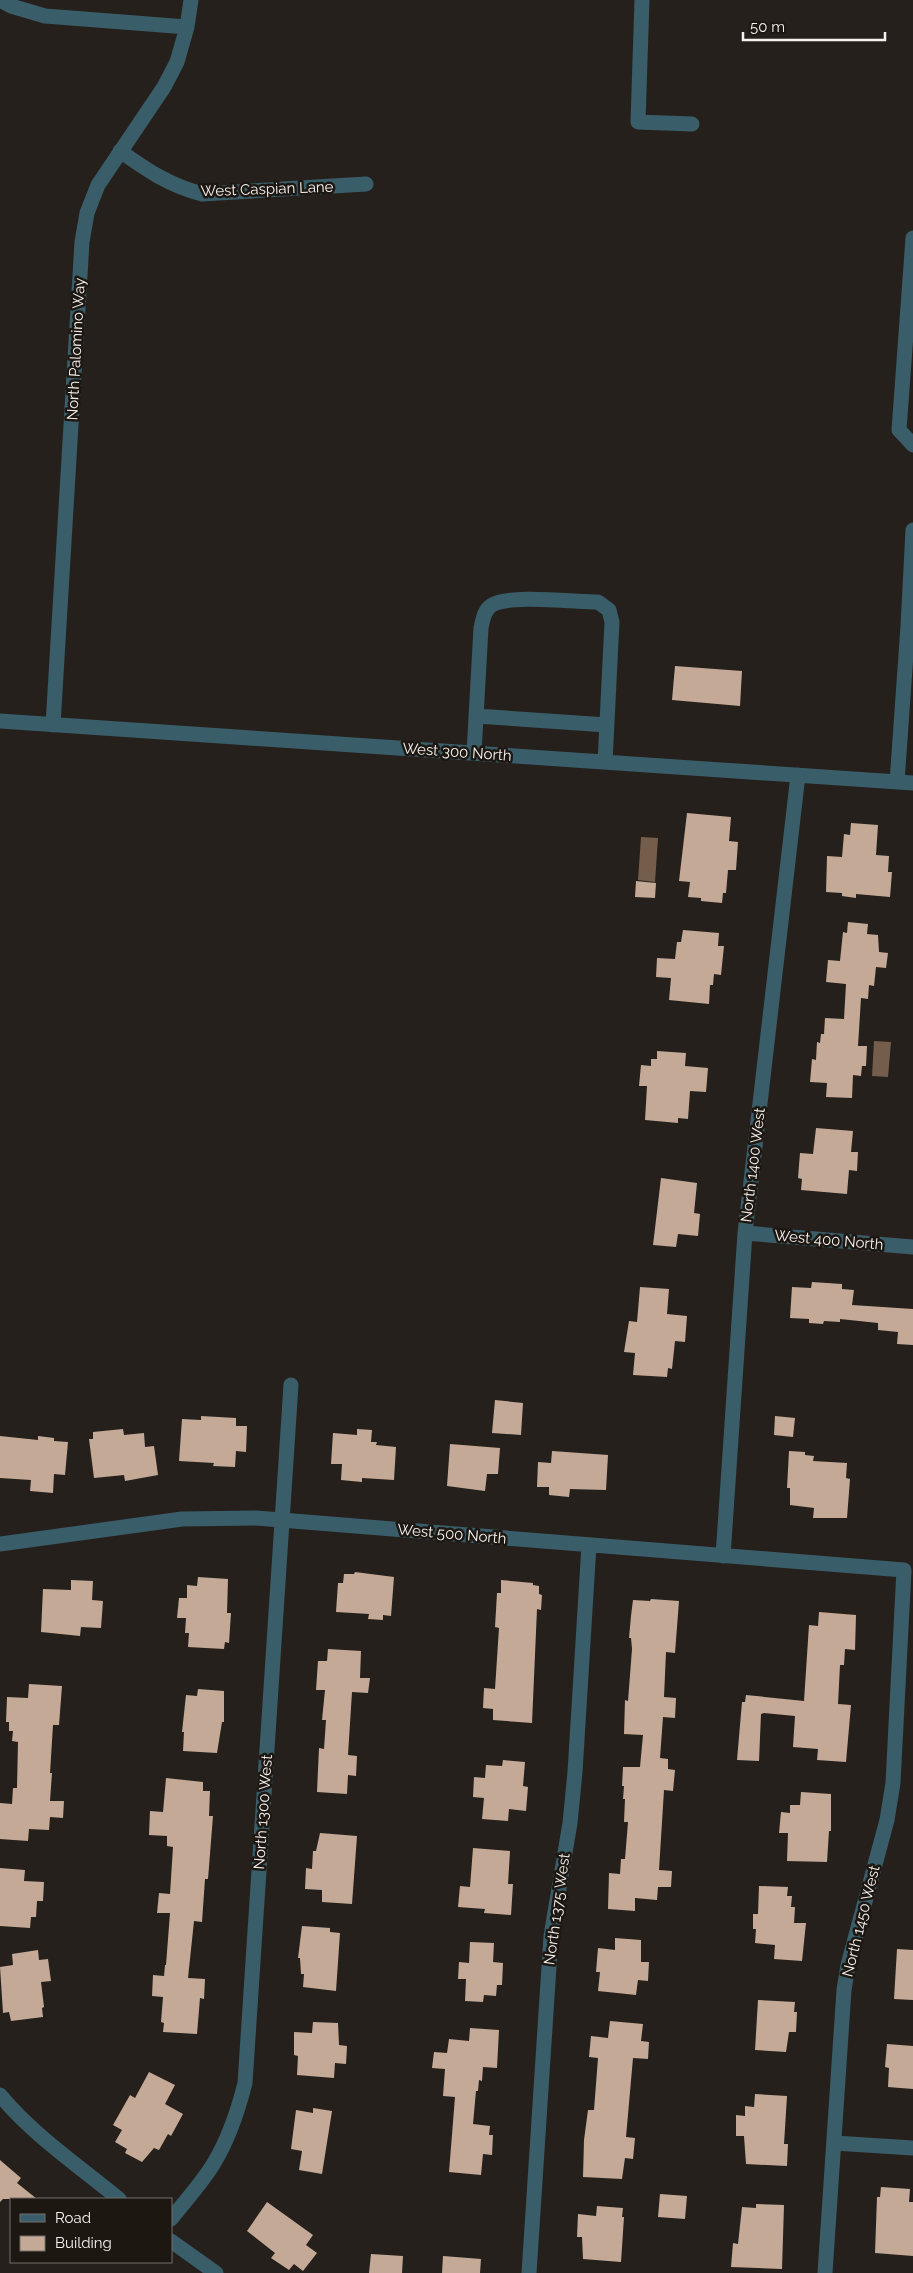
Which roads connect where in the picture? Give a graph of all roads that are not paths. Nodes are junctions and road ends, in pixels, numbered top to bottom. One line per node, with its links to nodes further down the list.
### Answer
1 (0, 0): 4 (street)
2 (191, 0): 4 (street, North Palomino Way)
3 (642, 0): 5 (street)
4 (187, 27): 6 (street, North Palomino Way)
5 (692, 124)
6 (120, 151): 7 (street, West Caspian Lane); 14 (street, North Palomino Way)
7 (366, 184)
8 (913, 238): 9 (street)
9 (913, 445)
10 (913, 530): 11 (street)
11 (910, 627): 19 (street)
12 (476, 716): 15 (street); 15 (street); 16 (street)
13 (0, 722): 14 (street, West 300 North)
14 (53, 725): 16 (street, West 300 North)
15 (607, 725): 17 (street)
16 (474, 753): 17 (street, West 300 North)
17 (605, 762): 18 (street, West 300 North)
18 (798, 775): 19 (street, West 300 North); 21 (street, North 1400 West)
19 (897, 782): 20 (street, West 300 North)
20 (913, 783)
21 (745, 1234): 22 (street, West 400 North); 27 (street, North 1400 West)
22 (913, 1247)
23 (291, 1385): 24 (street, North 1300 West)
24 (283, 1520): 25 (street, West 500 North); 26 (street, West 500 North); 33 (street, North 1300 West)
25 (0, 1544)
26 (589, 1545): 27 (street, West 500 North); 36 (street, North 1375 West)
27 (723, 1556): 28 (street, West 500 North)
28 (904, 1570): 30 (street, North 1450 West)
29 (0, 2095): 32 (street)
30 (834, 2143): 31 (street); 37 (street, North 1450 West)
31 (913, 2148)
32 (118, 2198)
33 (172, 2218)
34 (172, 2242): 35 (street)
35 (216, 2273)
36 (529, 2273)
37 (825, 2273)

